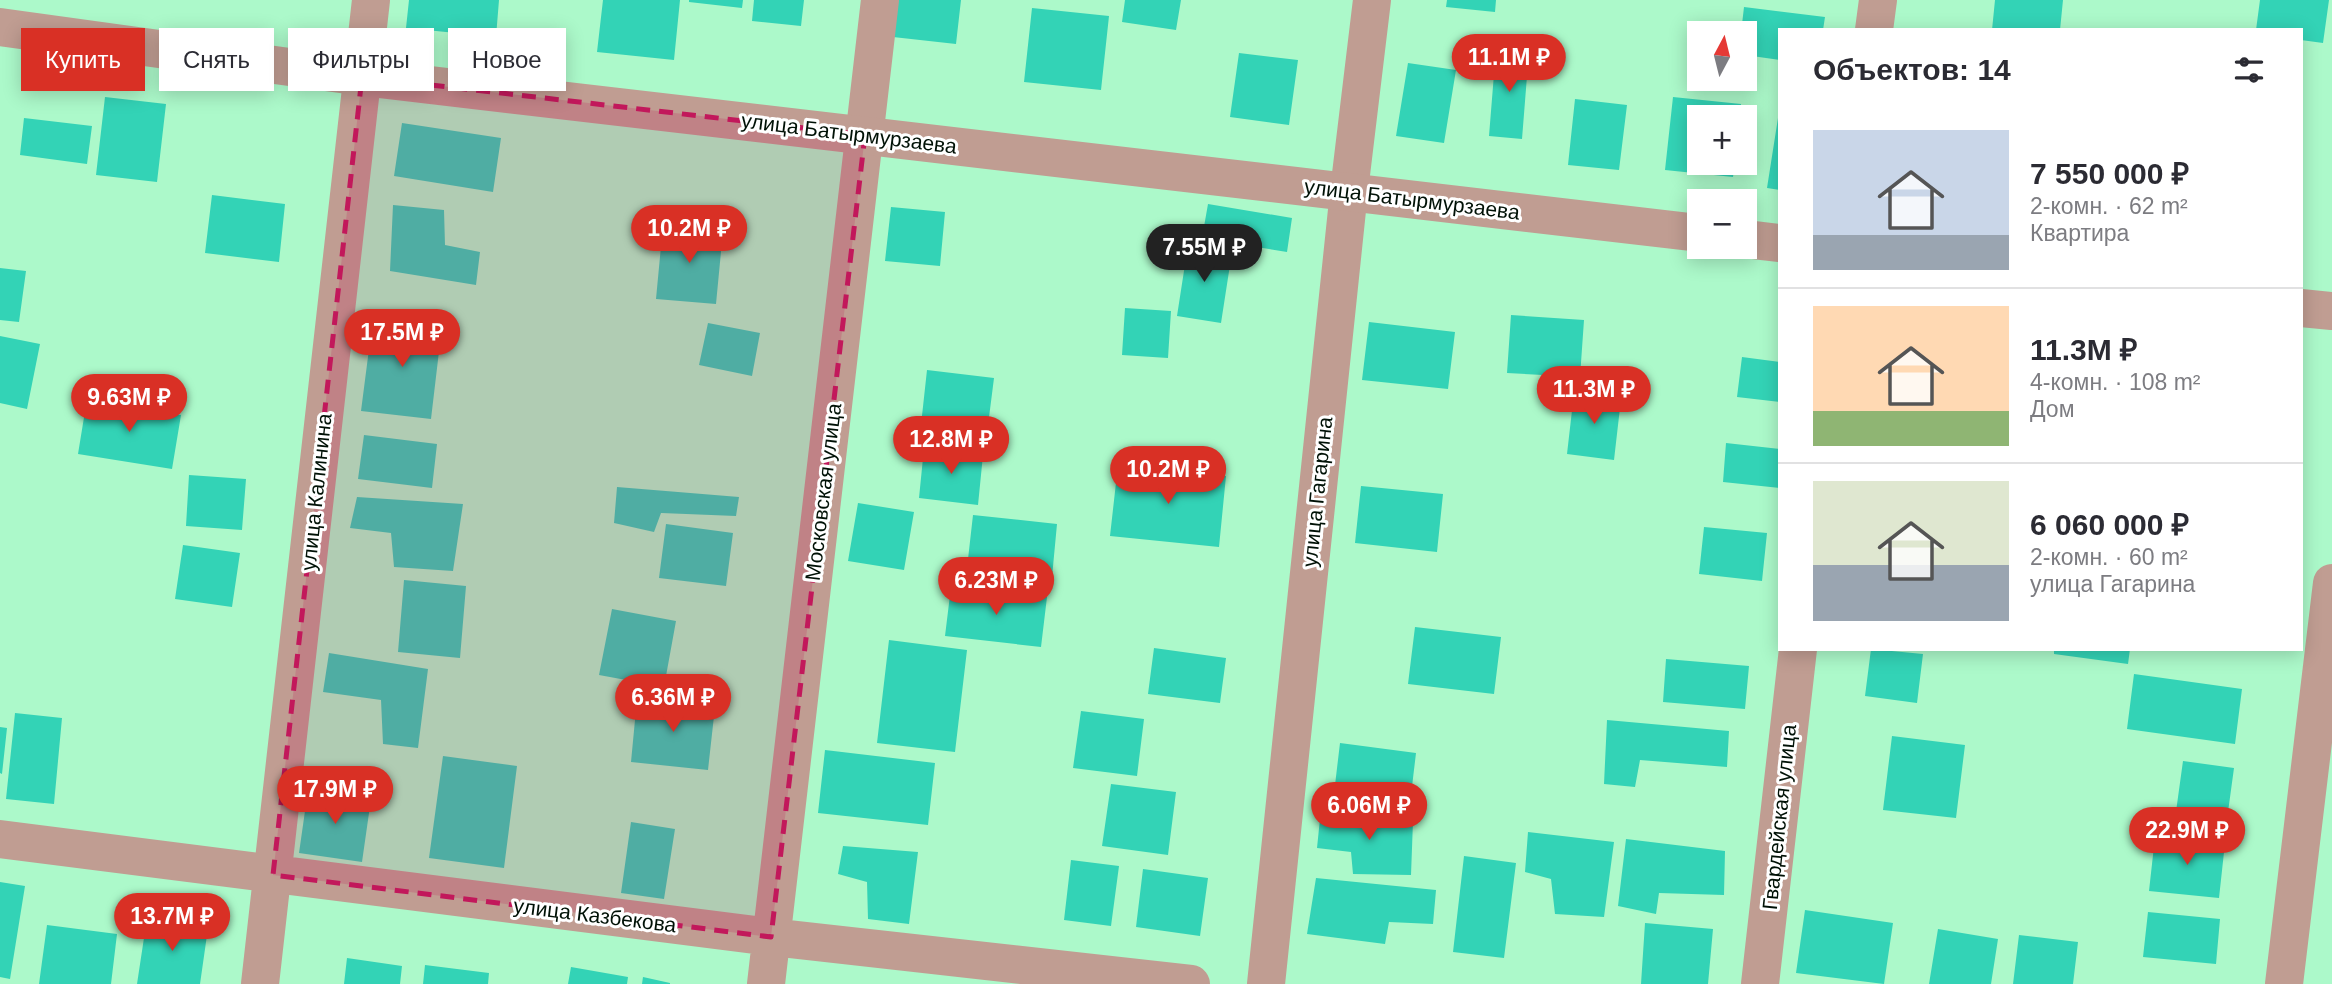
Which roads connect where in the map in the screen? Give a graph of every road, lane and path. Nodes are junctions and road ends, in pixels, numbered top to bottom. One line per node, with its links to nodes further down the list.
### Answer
1 (370, 0): 6 (street, улица Калинина)
2 (880, 0): 11 (street, Московская улица)
3 (1373, 0): 12 (street, улица Гагарина)
4 (1878, 0): 7 (street)
5 (0, 27): 8 (street, улица Батырмурзаева)
6 (367, 28)
7 (1874, 28)
8 (288, 67)
9 (434, 85): 11 (street, улица Батырмурзаева)
10 (360, 91): 21 (street, улица Калинина)
11 (865, 135): 12 (street, улица Батырмурзаева); 22 (street, Московская улица)
12 (1349, 191): 13 (street, улица Батырмурзаева); 26 (street, улица Гагарина)
13 (1687, 232)
14 (1757, 240): 15 (street)
15 (1778, 243)
16 (2303, 308): 17 (street)
17 (2332, 312)
18 (2332, 583): 28 (street)
19 (1798, 651): 27 (street, Гвардейская улица)
20 (0, 839): 21 (street, улица Казбекова)
21 (273, 875): 22 (street, улица Казбекова); 23 (street, улица Калинина)
22 (771, 937): 24 (street, Московская улица); 25 (street, улица Казбекова)
23 (260, 984)
24 (766, 984)
25 (1191, 984)
26 (1266, 984)
27 (1760, 984)
28 (2284, 984)

